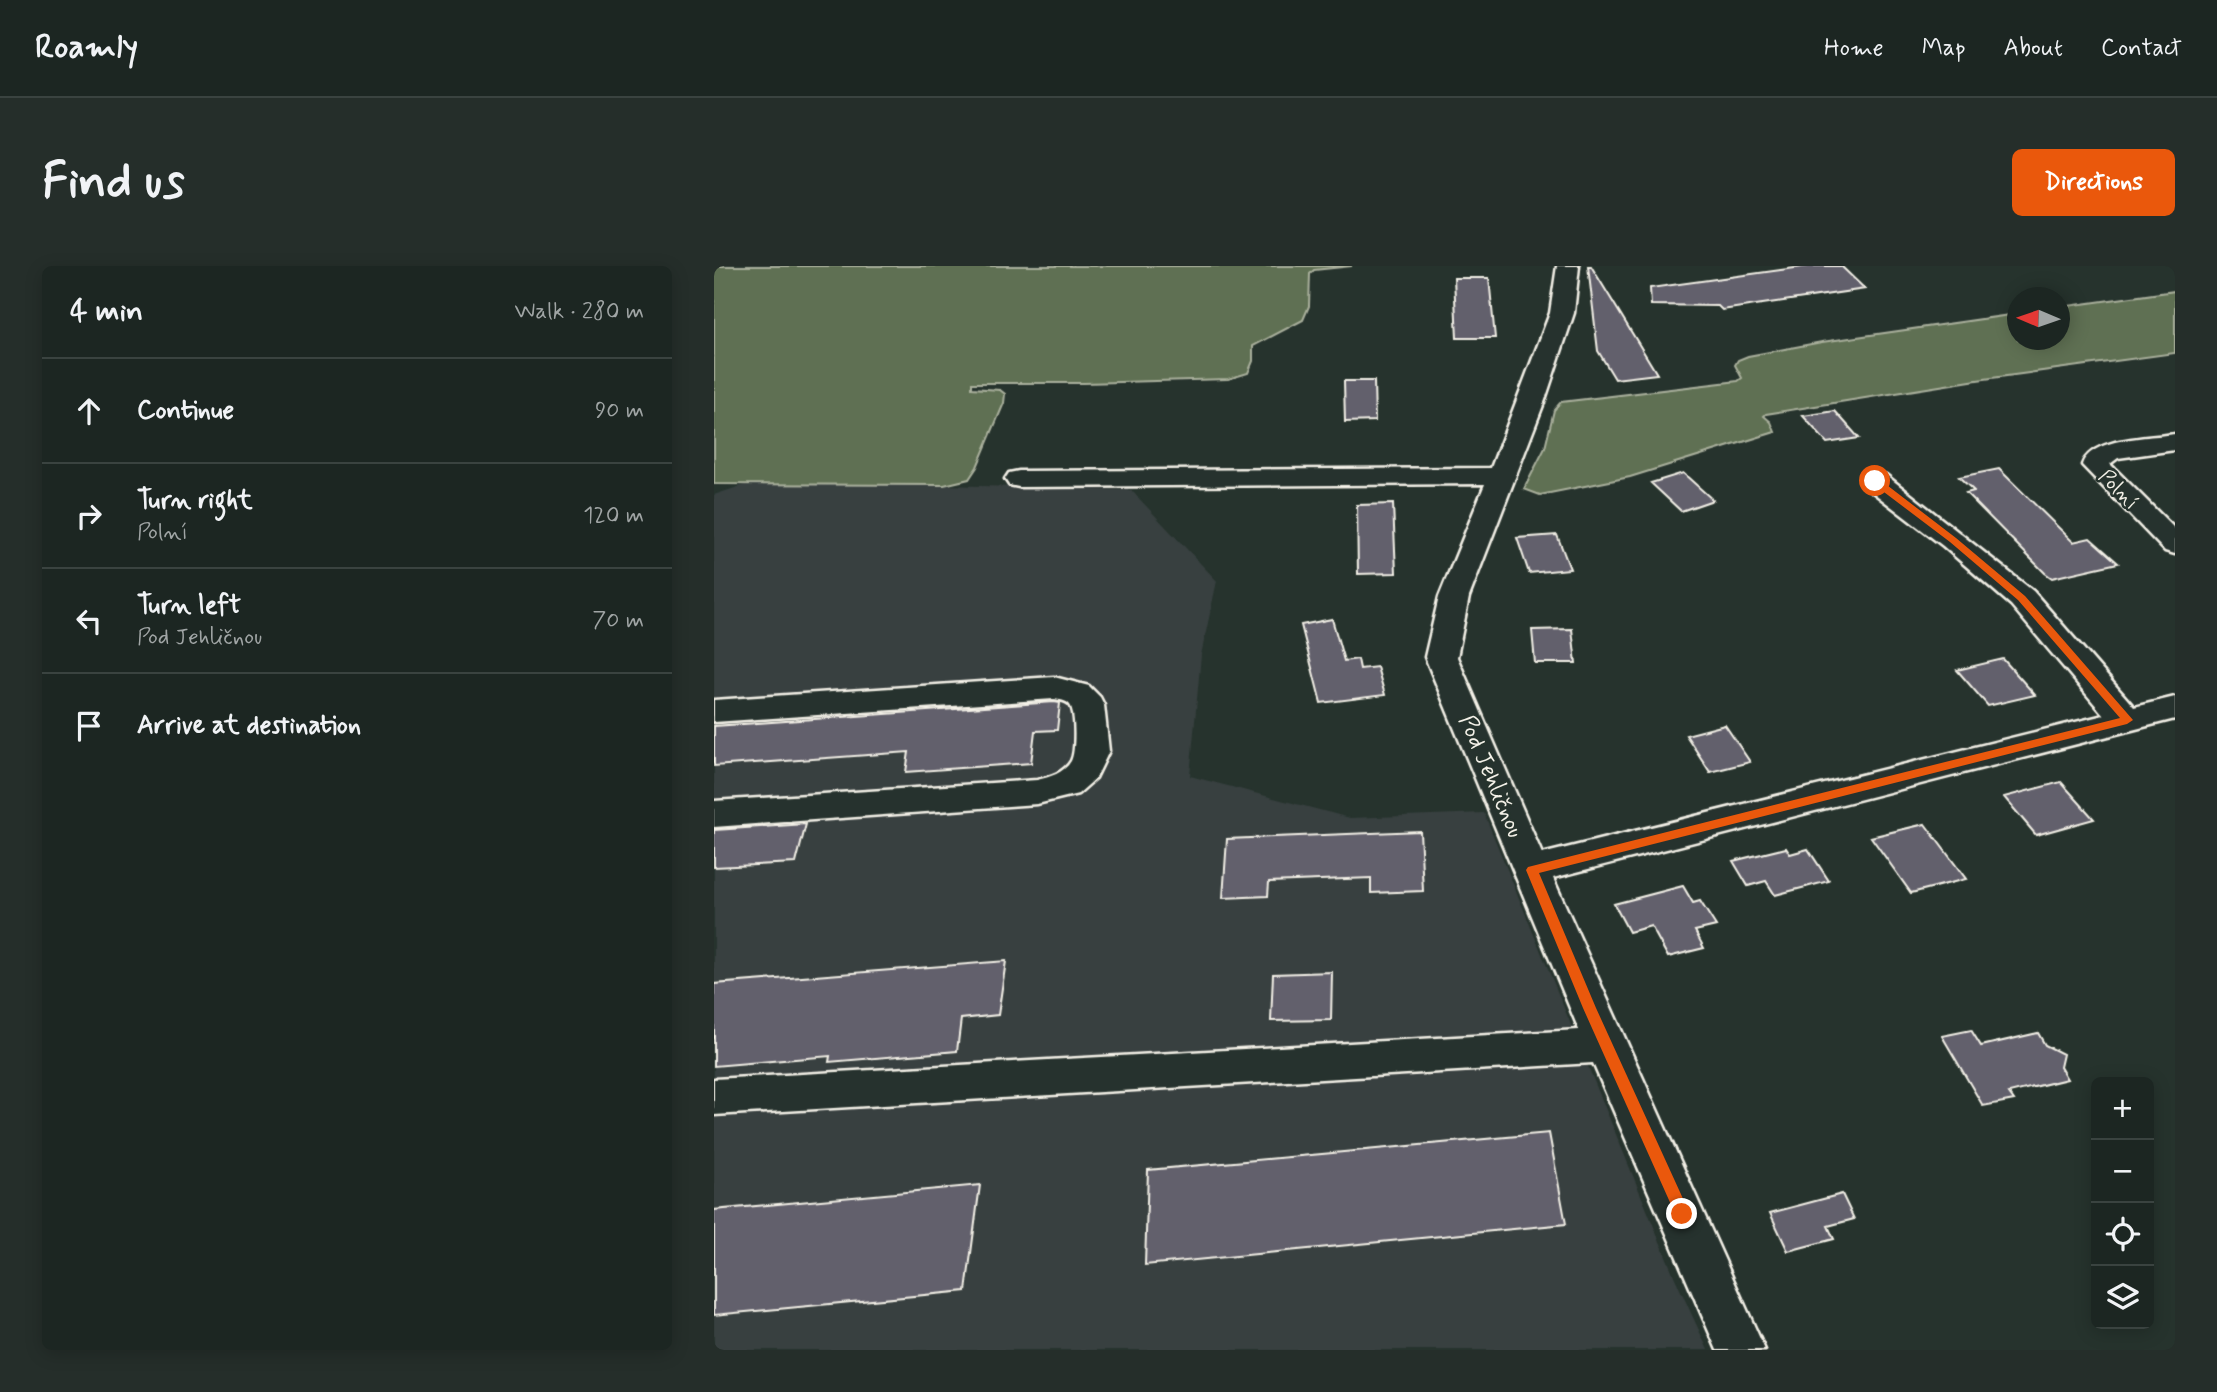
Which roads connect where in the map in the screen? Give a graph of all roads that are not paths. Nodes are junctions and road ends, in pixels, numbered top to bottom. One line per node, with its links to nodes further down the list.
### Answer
1 (1568, 266): 3 (street, Pod Jehličnou)
2 (2175, 442): 6 (street, Polní)
3 (1501, 477): 4 (street); 11 (street, Pod Jehličnou)
4 (1019, 479)
5 (1875, 481): 9 (street)
6 (2175, 545)
7 (2175, 708): 9 (street)
8 (714, 711): 10 (street)
9 (2127, 720): 11 (street)
10 (714, 814)
11 (1532, 870): 12 (street, Pod Jehličnou)
12 (1606, 1045): 13 (street); 14 (street, Pod Jehličnou)
13 (714, 1097)
14 (1741, 1350)

